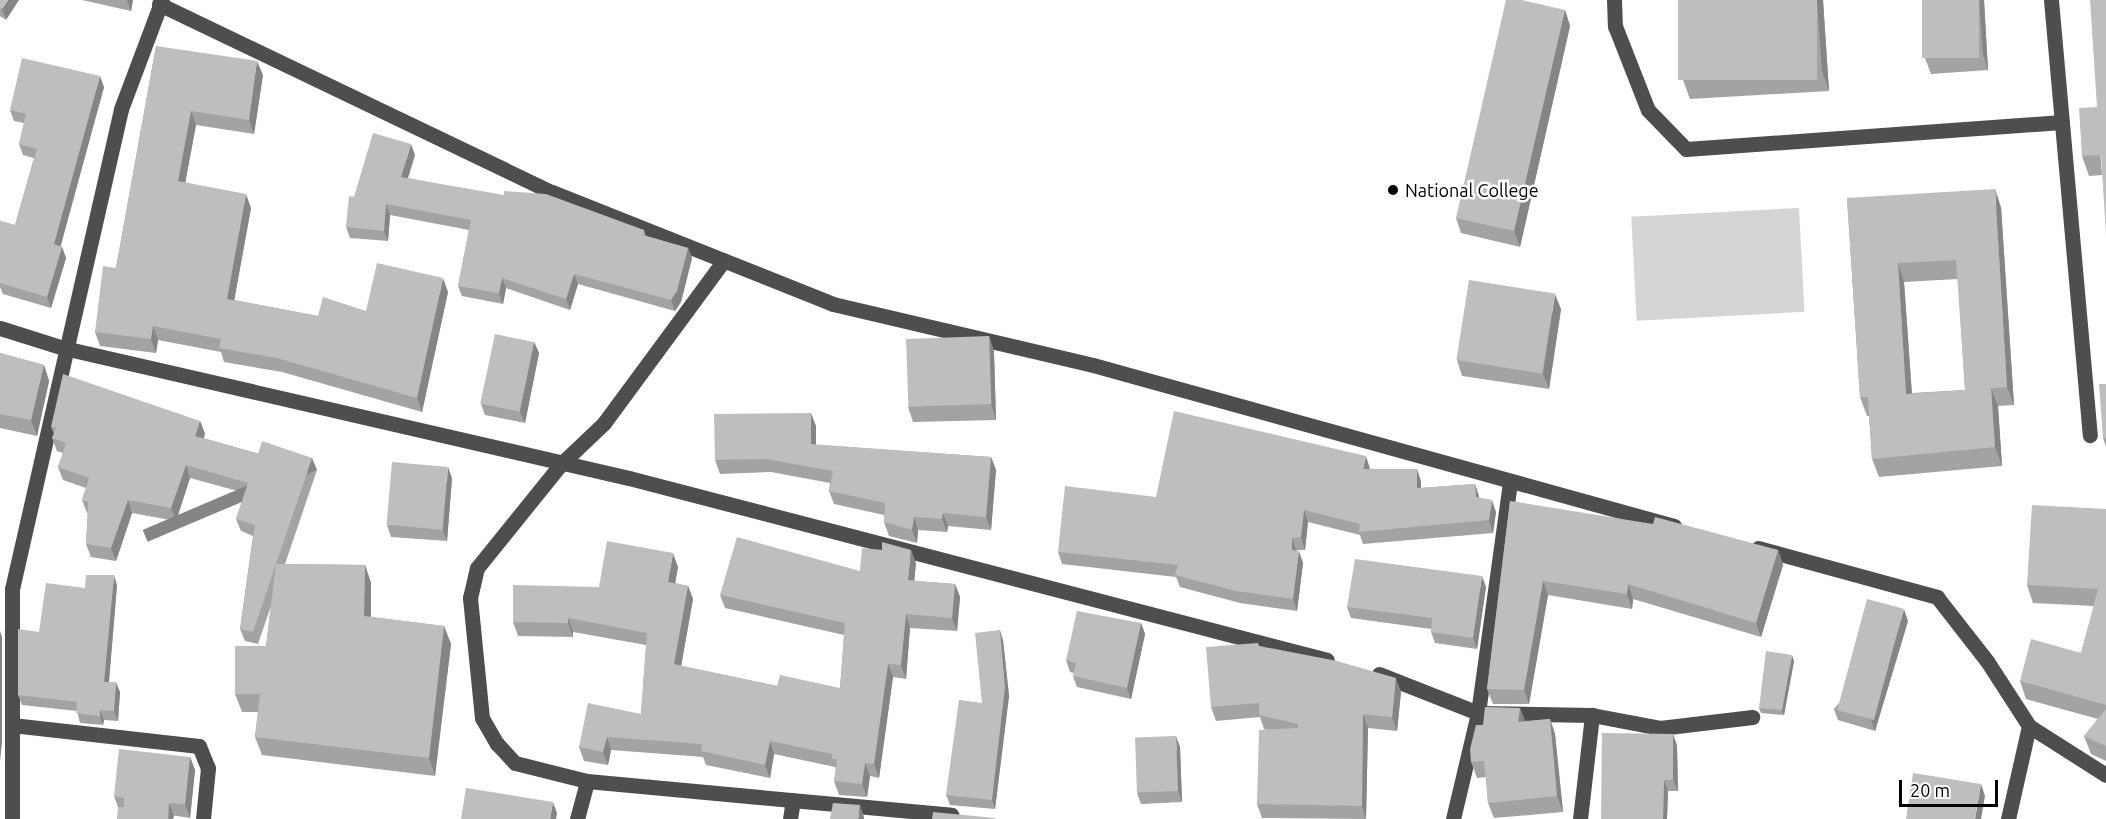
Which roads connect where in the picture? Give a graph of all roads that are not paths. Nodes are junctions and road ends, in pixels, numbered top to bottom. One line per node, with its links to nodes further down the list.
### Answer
1 (1614, 0): 4 (street)
2 (2051, 0): 4 (street)
3 (161, 2): 5 (street); 7 (street)
4 (2062, 122): 8 (street)
5 (724, 260): 9 (street); 10 (street)
6 (0, 328): 7 (street)
7 (64, 348): 9 (street); 13 (street)
8 (2090, 435)
9 (561, 464): 14 (street); 22 (street)
10 (1510, 482): 11 (street); 16 (street)
11 (1692, 530)
12 (1737, 542): 20 (street)
13 (6, 588): 19 (street)
14 (1344, 665)
15 (1367, 671): 16 (street)
16 (1478, 714): 17 (street); 29 (street)
17 (1592, 715): 18 (street); 30 (street)
18 (1752, 717)
19 (12, 725): 25 (street); 26 (street)
20 (2029, 726): 21 (street); 31 (street)
21 (2106, 775)
22 (587, 781): 23 (street); 27 (street)
23 (793, 800): 24 (street); 28 (street)
24 (972, 817)
25 (12, 819)
26 (203, 819)
27 (577, 819)
28 (790, 819)
29 (1453, 819)
30 (1580, 819)
31 (2008, 819)

